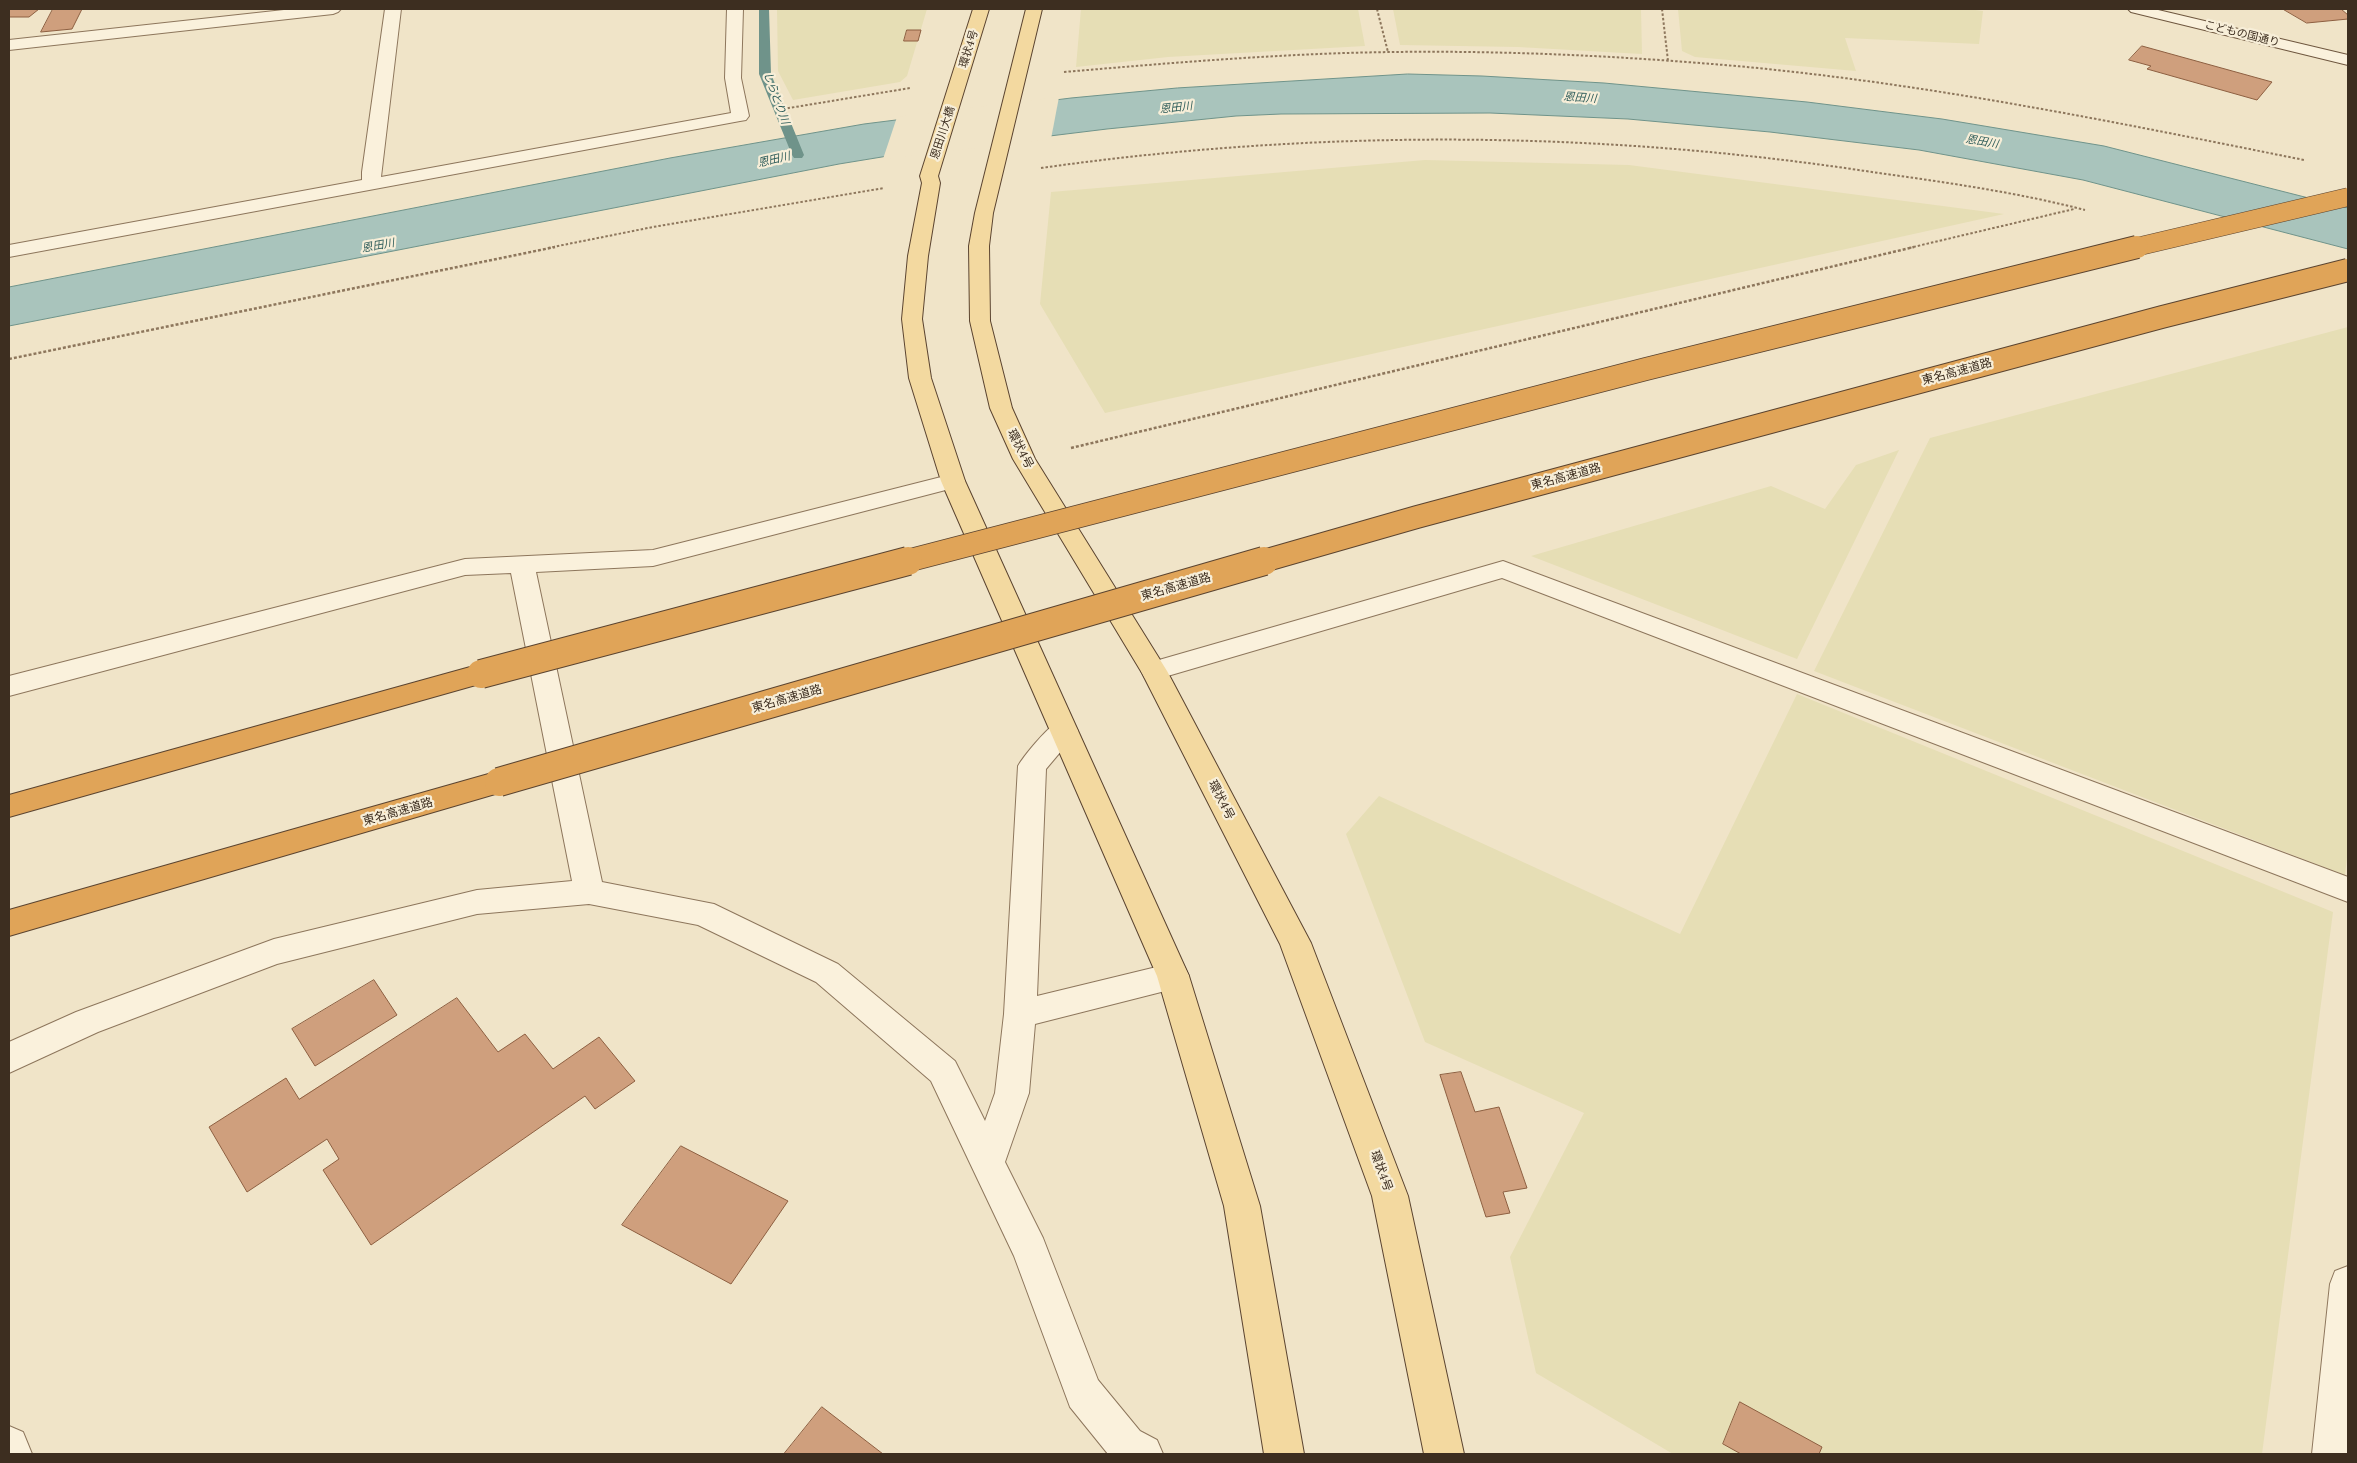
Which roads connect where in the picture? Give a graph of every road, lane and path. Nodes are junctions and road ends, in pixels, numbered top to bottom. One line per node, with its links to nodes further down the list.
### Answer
1 (333, 9): 9 (street)
2 (393, 9): 19 (street)
3 (735, 9): 19 (street)
4 (981, 9): 15 (main road, 環状4号)
5 (1034, 9): 18 (main road)
6 (1377, 9): 10 (path)
7 (1662, 9): 12 (path)
8 (2136, 9): 11 (street, こどもの国通り)
9 (9, 45)
10 (1388, 52): 12 (path); 13 (path)
11 (2348, 60)
12 (1668, 61): 17 (path)
13 (1061, 73)
14 (919, 87): 16 (path)
15 (958, 89): 28 (main road, 恩田川大橋)
16 (796, 107)
17 (2307, 160)
18 (995, 171): 22 (path); 27 (main road, 環状4号)
19 (372, 184): 24 (street)
20 (886, 188): 26 (path)
21 (2348, 197): 33 (highway, bridge)
22 (2077, 208): 23 (path); 27 (path)
23 (2086, 211)
24 (9, 251)
25 (2348, 270): 36 (highway, 東名高速道路, bridge)
26 (9, 358)
27 (1024, 459): 30 (main road, 環状4号)
28 (953, 481): 29 (street); 32 (main road)
29 (522, 566): 31 (street); 35 (street)
30 (1154, 671): 34 (street); 46 (main road, 環状4号)
31 (9, 686)
32 (1064, 731): 37 (main road); 38 (street)
33 (9, 806)
34 (2348, 890)
35 (589, 892): 39 (street); 40 (street)
36 (9, 923)
37 (1173, 976): 38 (street); 45 (main road)
38 (1020, 1014): 40 (street)
39 (9, 1058)
40 (988, 1161): 44 (street)
41 (2348, 1284): 47 (street)
42 (9, 1446): 43 (street)
43 (12, 1454)
44 (1143, 1454)
45 (1284, 1454)
46 (1444, 1454)
47 (2332, 1454)

